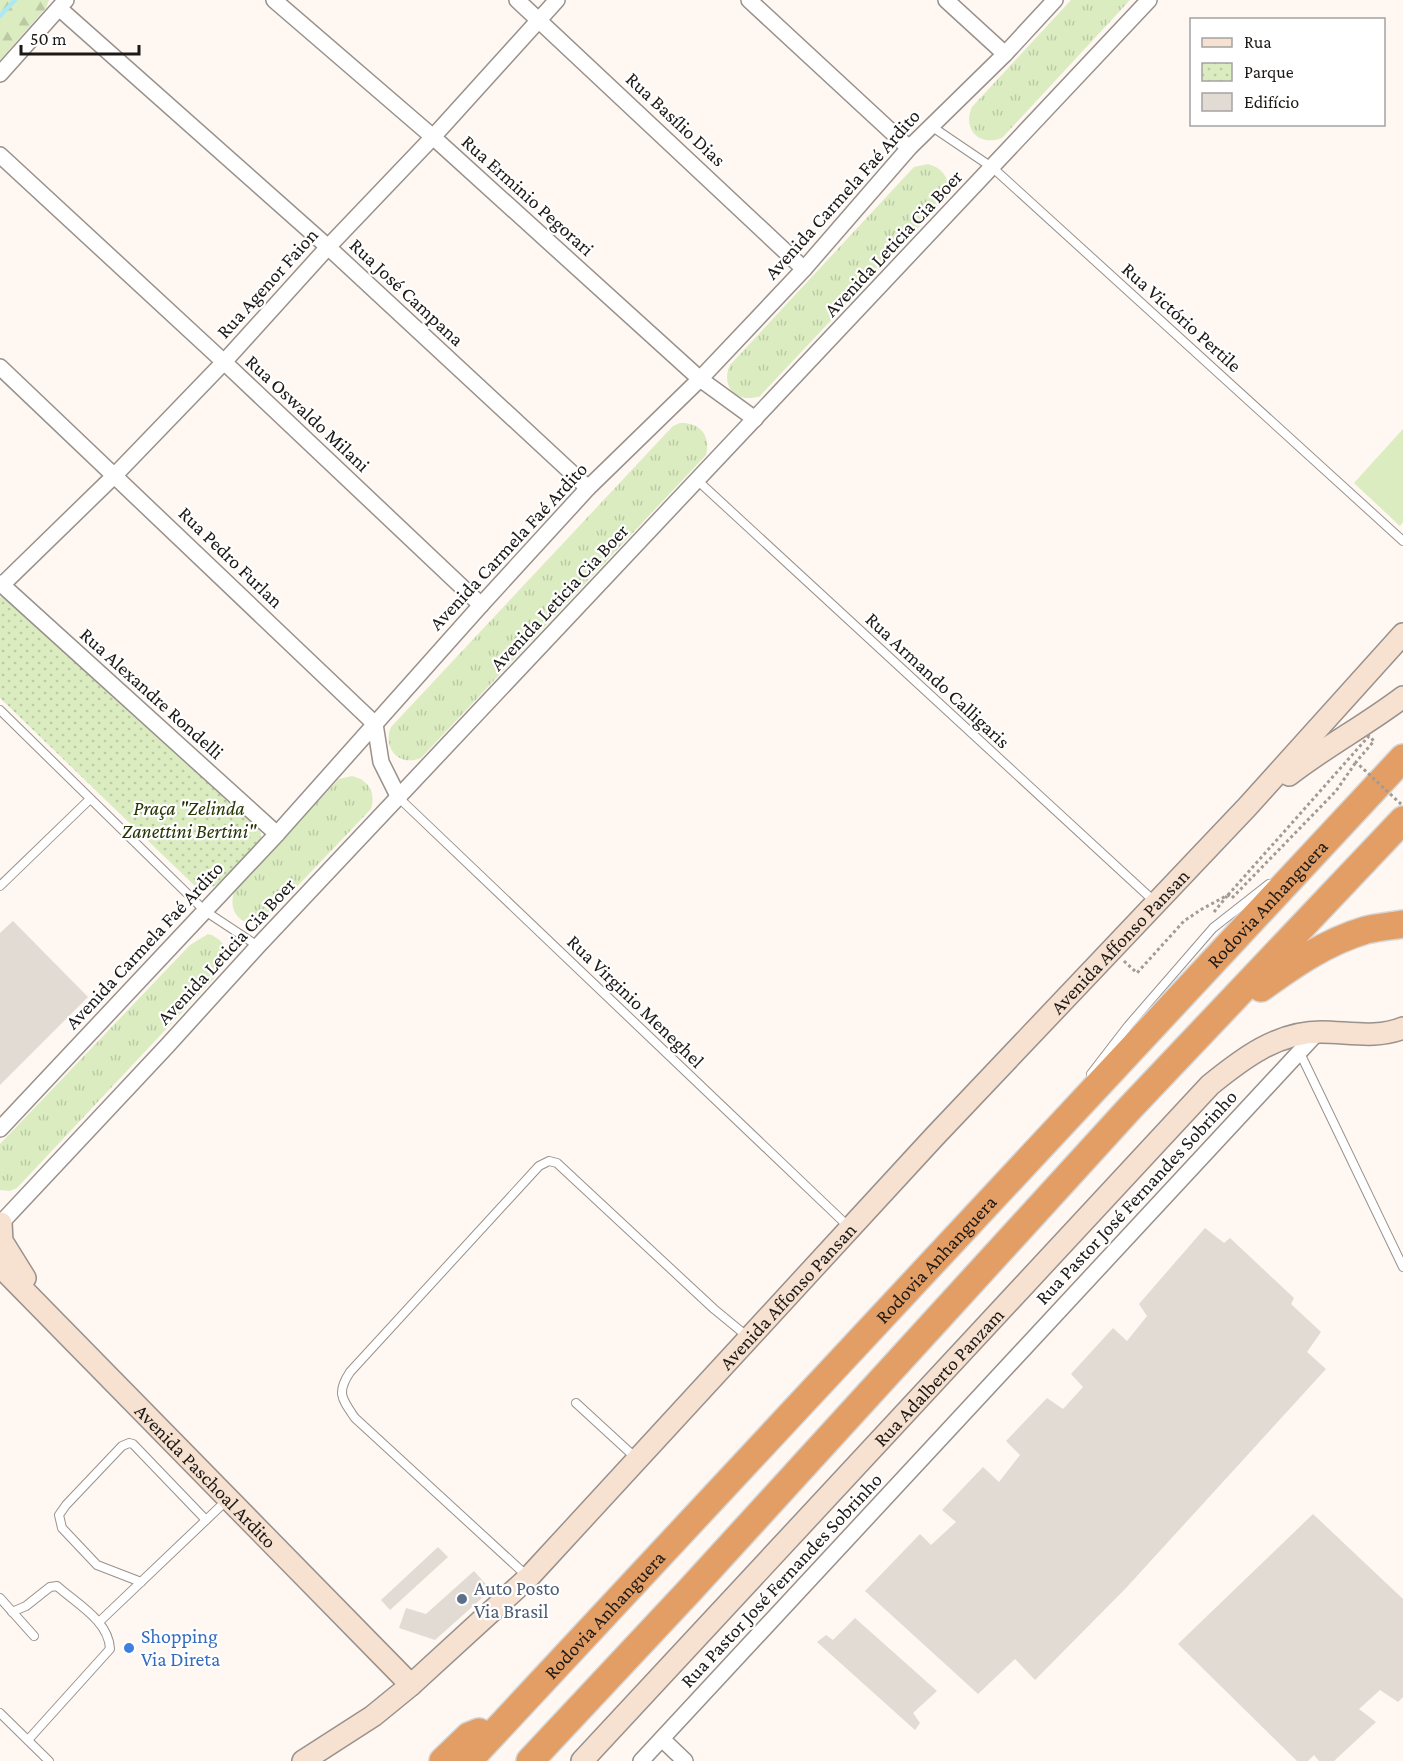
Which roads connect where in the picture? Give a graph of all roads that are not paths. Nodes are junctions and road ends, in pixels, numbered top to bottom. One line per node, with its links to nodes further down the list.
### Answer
1 (274, 0): 13 (street, Rua Erminio Pegorari)
2 (517, 0): 9 (street, Rua Basílio Dias)
3 (557, 0): 9 (street, Rua Agenor Faion)
4 (749, 0): 14 (street)
5 (946, 0): 10 (street)
6 (1055, 0): 10 (street, Avenida Carmela Faé Ardito)
7 (1149, 0): 16 (street, Avenida Leticia Cia Boer)
8 (63, 5): 11 (street); 17 (street, Rua José Campana)
9 (539, 19): 13 (street, Rua Agenor Faion); 18 (street, Rua Basílio Dias)
10 (1005, 54): 12 (street, Avenida Carmela Faé Ardito)
11 (0, 74)
12 (931, 126): 14 (street, Avenida Carmela Faé Ardito); 16 (lane, Rua Victório Pertile)
13 (433, 137): 17 (street, Rua Agenor Faion); 21 (street, Rua Erminio Pegorari)
14 (909, 148): 18 (street, Avenida Carmela Faé Ardito)
15 (0, 155): 19 (street, Rua Oswaldo Milani)
16 (993, 168): 22 (street, Avenida Leticia Cia Boer); 26 (lane, Rua Victório Pertile)
17 (328, 247): 19 (street, Rua Agenor Faion); 25 (street, Rua José Campana)
18 (804, 269): 21 (street, Avenida Carmela Faé Ardito)
19 (224, 362): 23 (street, Rua Agenor Faion); 28 (street, Rua Oswaldo Milani)
20 (0, 367): 23 (street, Rua Pedro Furlan)
21 (700, 379): 22 (street, Rua Erminio Pegorari); 25 (street, Avenida Carmela Faé Ardito)
22 (755, 419): 24 (street, Avenida Leticia Cia Boer)
23 (115, 475): 27 (street, Rua Agenor Faion); 32 (street, Rua Pedro Furlan)
24 (697, 480): 34 (street, Avenida Leticia Cia Boer); 40 (lane, Rua Armando Calligaris)
25 (588, 488): 28 (street, Avenida Carmela Faé Ardito)
26 (1403, 541)
27 (1, 585): 38 (street, Rua Alexandre Rondelli)
28 (481, 605): 32 (street, Avenida Carmela Faé Ardito)
29 (1403, 634): 36 (main road, Avenida Affonso Pansan)
30 (1403, 697): 36 (main road, Avenida Affonso Pansan)
31 (0, 710): 35 (lane)
32 (375, 724): 34 (street); 38 (street, Avenida Carmela Faé Ardito)
33 (1403, 758): 68 (highway, Rodovia Anhanguera)
34 (399, 798): 43 (street, Avenida Leticia Cia Boer); 51 (lane, Rua Virginio Meneghel)
35 (90, 799): 39 (lane); 41 (lane)
36 (1248, 806): 40 (main road, Avenida Affonso Pansan)
37 (1403, 820): 47 (highway, Rodovia Anhanguera)
38 (276, 834): 41 (street, Avenida Carmela Faé Ardito)
39 (0, 886)
40 (1156, 903): 51 (main road, Avenida Affonso Pansan)
41 (204, 911): 43 (lane); 48 (street, Avenida Carmela Faé Ardito)
42 (1403, 924): 47 (highway)
43 (258, 946): 50 (street, Avenida Leticia Cia Boer)
44 (1403, 1028): 45 (main road, Rua Adalberto Panzam)
45 (1318, 1032): 46 (street, Rua Pastor José Fernandes Sobrinho); 76 (main road, Rua Adalberto Panzam)
46 (1299, 1052): 53 (lane); 69 (street, Rua Pastor José Fernandes Sobrinho)
47 (1130, 1108): 75 (highway, Rodovia Anhanguera)
48 (0, 1129)
49 (0, 1216): 50 (main road)
50 (0, 1223): 54 (main road)
51 (851, 1228): 55 (main road, Avenida Affonso Pansan)
52 (0, 1266): 54 (main road, Avenida Paschoal Ardito)
53 (1403, 1267)
54 (38, 1305): 58 (main road, Avenida Paschoal Ardito)
55 (749, 1338): 57 (main road, Avenida Affonso Pansan); 60 (lane)
56 (576, 1403): 57 (lane)
57 (637, 1459): 60 (main road, Avenida Affonso Pansan)
58 (228, 1499): 59 (lane); 66 (main road, Avenida Paschoal Ardito)
59 (206, 1520): 61 (lane); 61 (lane)
60 (529, 1577): 66 (main road, Avenida Affonso Pansan)
61 (141, 1582): 64 (lane)
62 (0, 1598): 63 (lane)
63 (12, 1612): 64 (lane); 65 (lane)
64 (99, 1622): 70 (lane)
65 (34, 1636)
66 (411, 1685): 72 (main road, Avenida Affonso Pansan)
67 (0, 1713): 70 (lane)
68 (507, 1718): 73 (highway); 74 (highway, Rodovia Anhanguera)
69 (662, 1739): 77 (street, Rua Pastor José Fernandes Sobrinho); 78 (street)
70 (27, 1740): 71 (lane)
71 (49, 1761)
72 (303, 1761)
73 (443, 1761)
74 (468, 1761)
75 (530, 1761)
76 (582, 1761)
77 (641, 1761)
78 (685, 1761)

